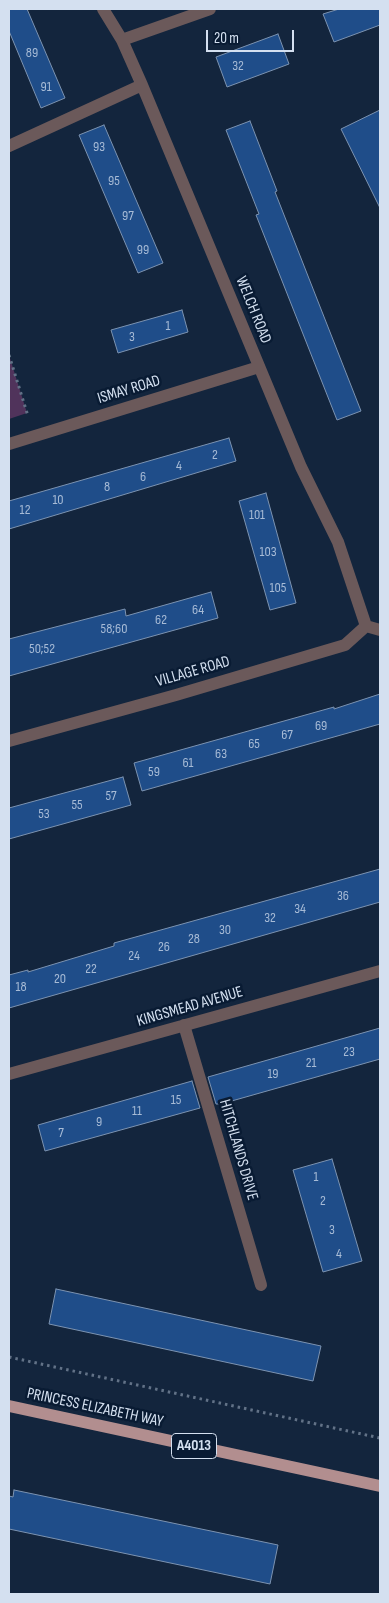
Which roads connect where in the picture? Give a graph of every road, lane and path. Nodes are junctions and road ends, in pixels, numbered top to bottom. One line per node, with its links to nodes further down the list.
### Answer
1 (103, 9): 3 (street, WELCH ROAD)
2 (210, 9): 3 (street)
3 (122, 40): 4 (street, WELCH ROAD)
4 (142, 85): 5 (street); 7 (street, WELCH ROAD)
5 (9, 146)
6 (9, 355): 8 (path)
7 (259, 367): 8 (street, ISMAY ROAD); 10 (street, WELCH ROAD)
8 (35, 436): 9 (street, ISMAY ROAD)
9 (9, 444)
10 (366, 626): 11 (street); 12 (street, VILLAGE ROAD)
11 (380, 630)
12 (9, 741)
13 (380, 970): 14 (street, KINGSMEAD AVENUE)
14 (184, 1025): 15 (street, KINGSMEAD AVENUE); 16 (street, HITCHLANDS DRIVE)
15 (9, 1074)
16 (261, 1285)
17 (9, 1357): 19 (path)
18 (9, 1406): 20 (main road, PRINCESS ELIZABETH WAY / A4013)
19 (380, 1438)
20 (380, 1486)

